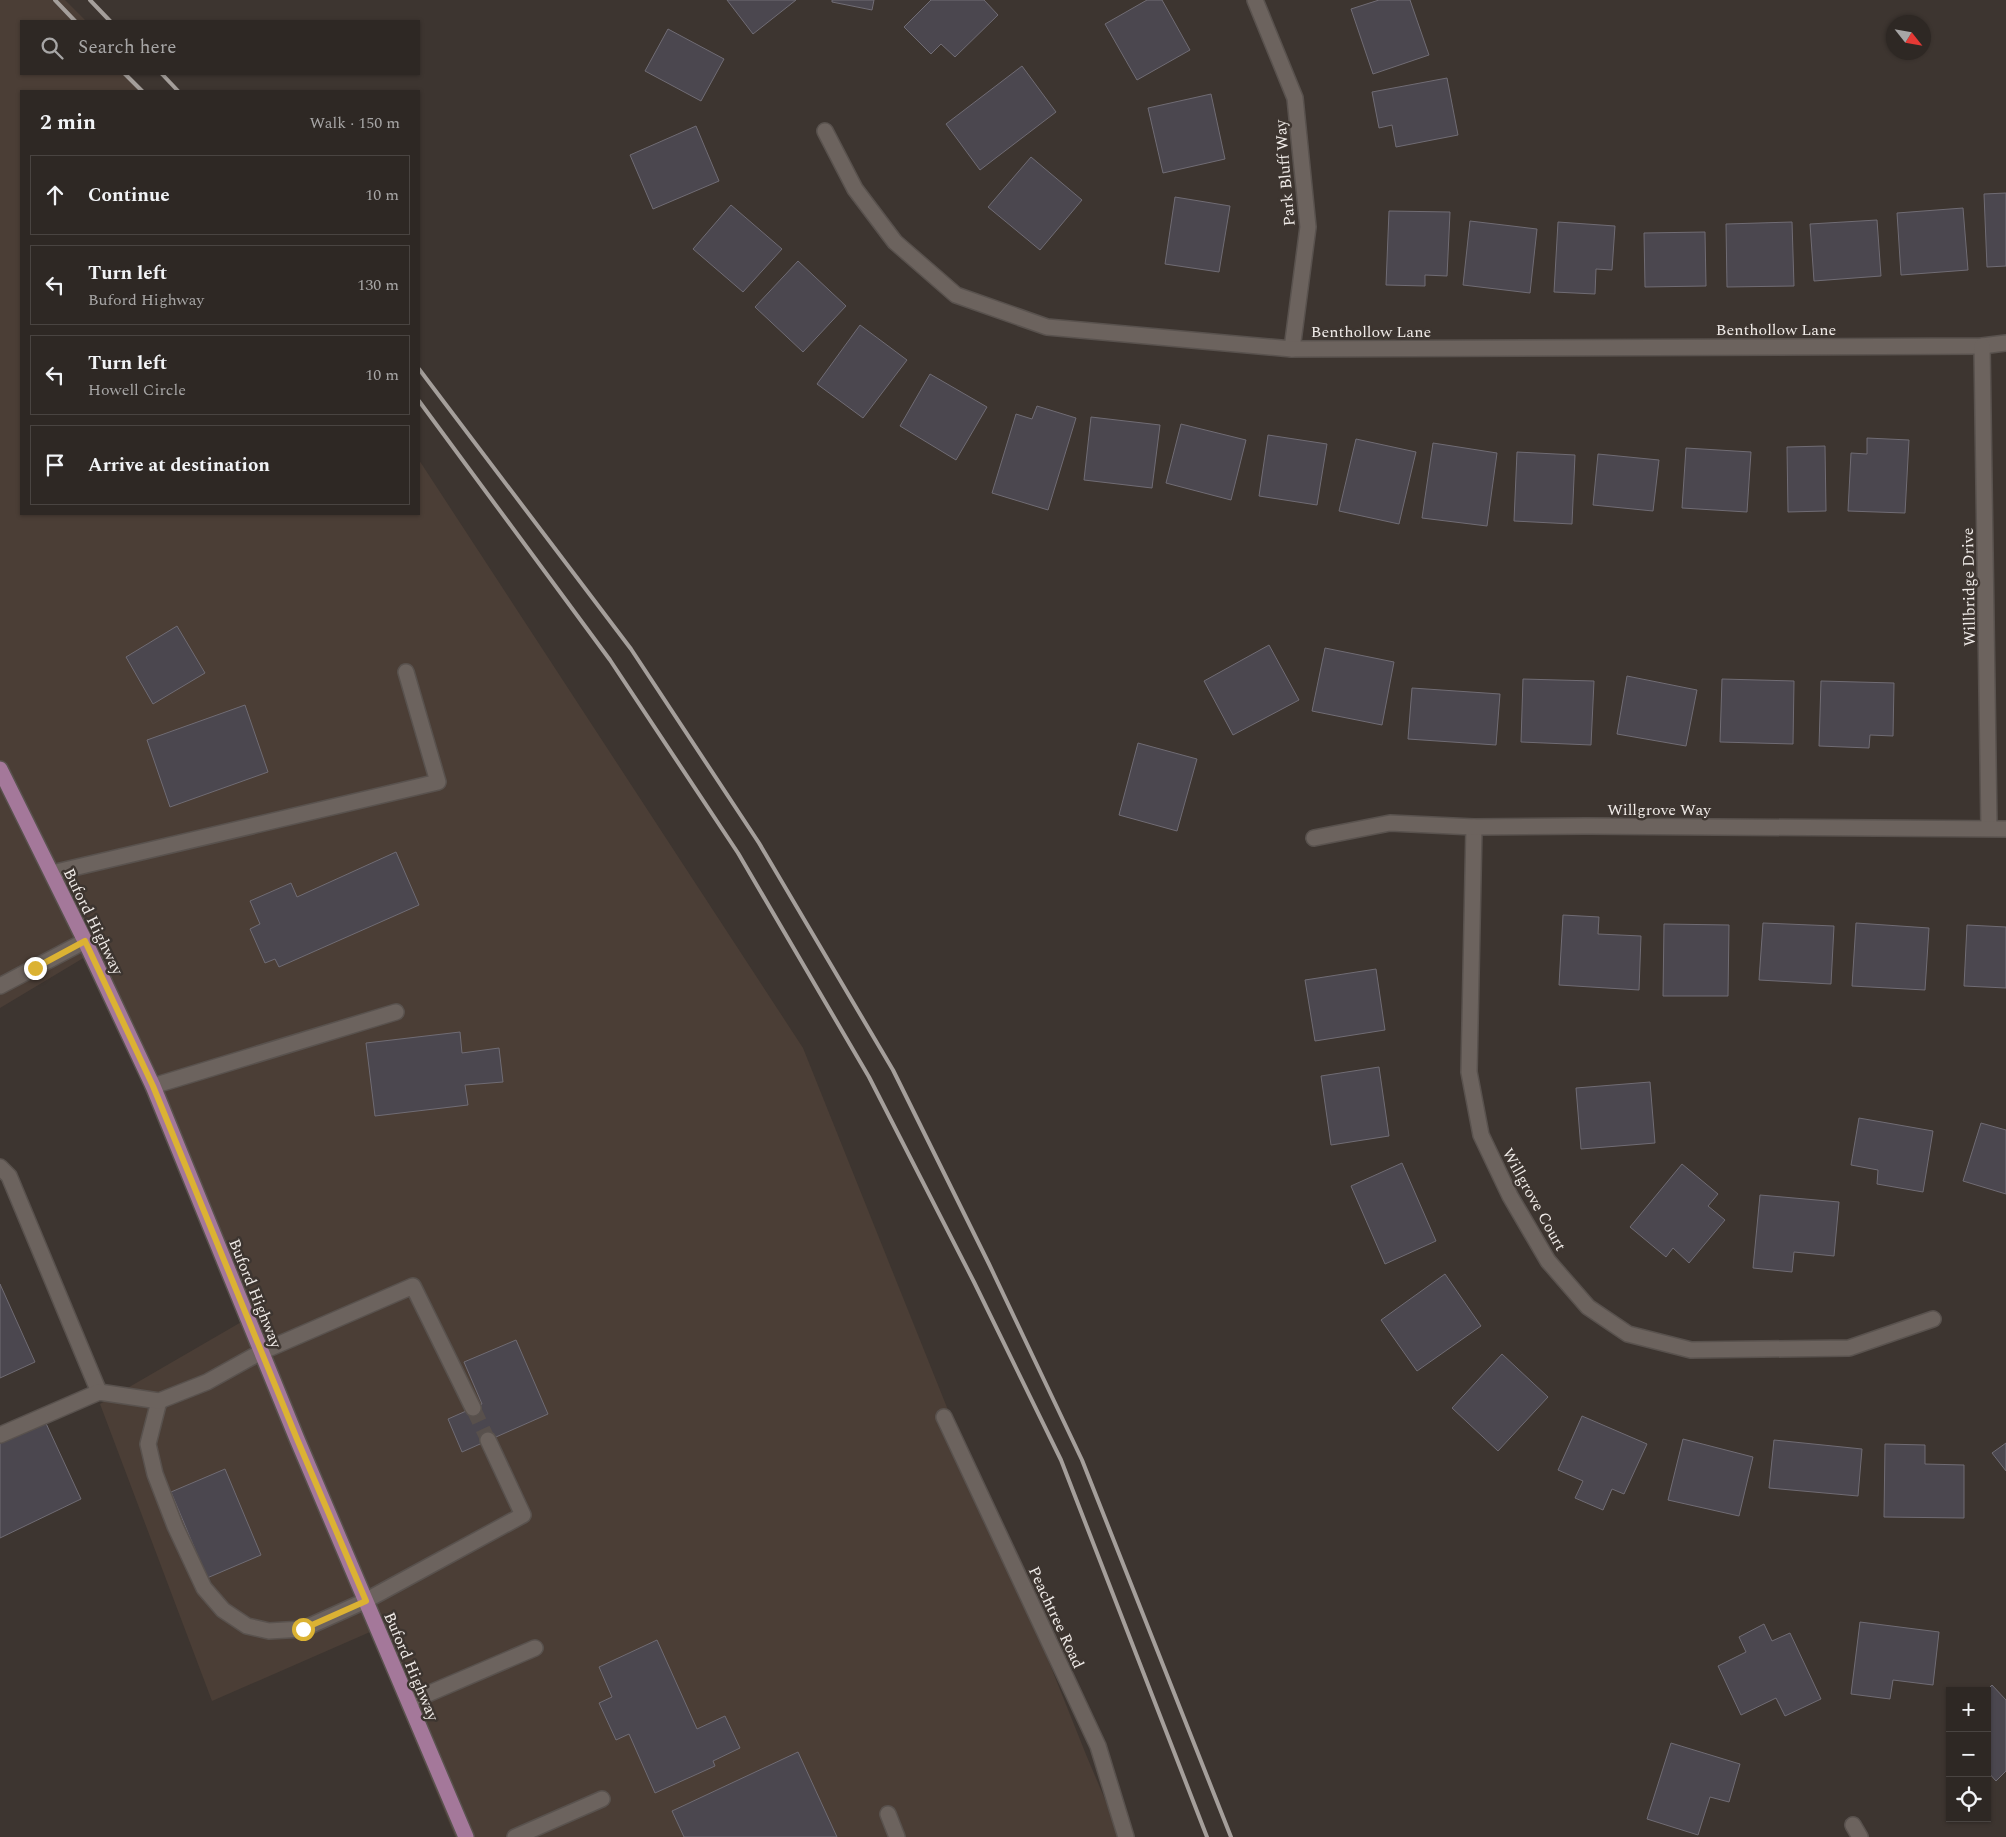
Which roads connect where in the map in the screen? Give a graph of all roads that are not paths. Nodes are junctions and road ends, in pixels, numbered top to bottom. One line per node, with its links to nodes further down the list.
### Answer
1 (1255, 0): 5 (street, Park Bluff Way)
2 (825, 131): 5 (street, Benthollow Lane)
3 (2006, 343): 4 (street, Benthollow Lane)
4 (1982, 346): 5 (street, Benthollow Lane); 10 (street, Willbridge Drive)
5 (1292, 349)
6 (406, 672): 13 (street)
7 (0, 769): 8 (main road, Buford Highway)
8 (5, 789): 13 (main road, Buford Highway)
9 (1474, 827): 10 (street, Willgrove Way); 12 (street, Willgrove Way); 19 (street, Willgrove Court)
10 (1989, 828): 11 (street, Willgrove Way)
11 (2006, 830)
12 (1314, 838)
13 (52, 873): 14 (main road, Buford Highway)
14 (85, 941): 15 (street); 17 (main road, Buford Highway)
15 (0, 986)
16 (396, 1012): 17 (street)
17 (153, 1086): 20 (main road, Buford Highway)
18 (0, 1167): 21 (street)
19 (1933, 1319)
20 (261, 1352): 22 (street); 23 (street); 27 (main road, Buford Highway)
21 (100, 1392): 22 (street); 25 (street)
22 (159, 1401): 27 (street)
23 (473, 1408)
24 (944, 1417): 35 (street, Peachtree Road)
25 (0, 1435)
26 (488, 1440): 27 (street)
27 (366, 1601): 29 (main road, Buford Highway)
28 (535, 1648): 29 (street)
29 (409, 1702): 32 (main road, Buford Highway)
30 (602, 1799): 33 (street)
31 (888, 1814): 34 (street)
32 (466, 1837)
33 (515, 1837)
34 (897, 1837)
35 (1126, 1837)

